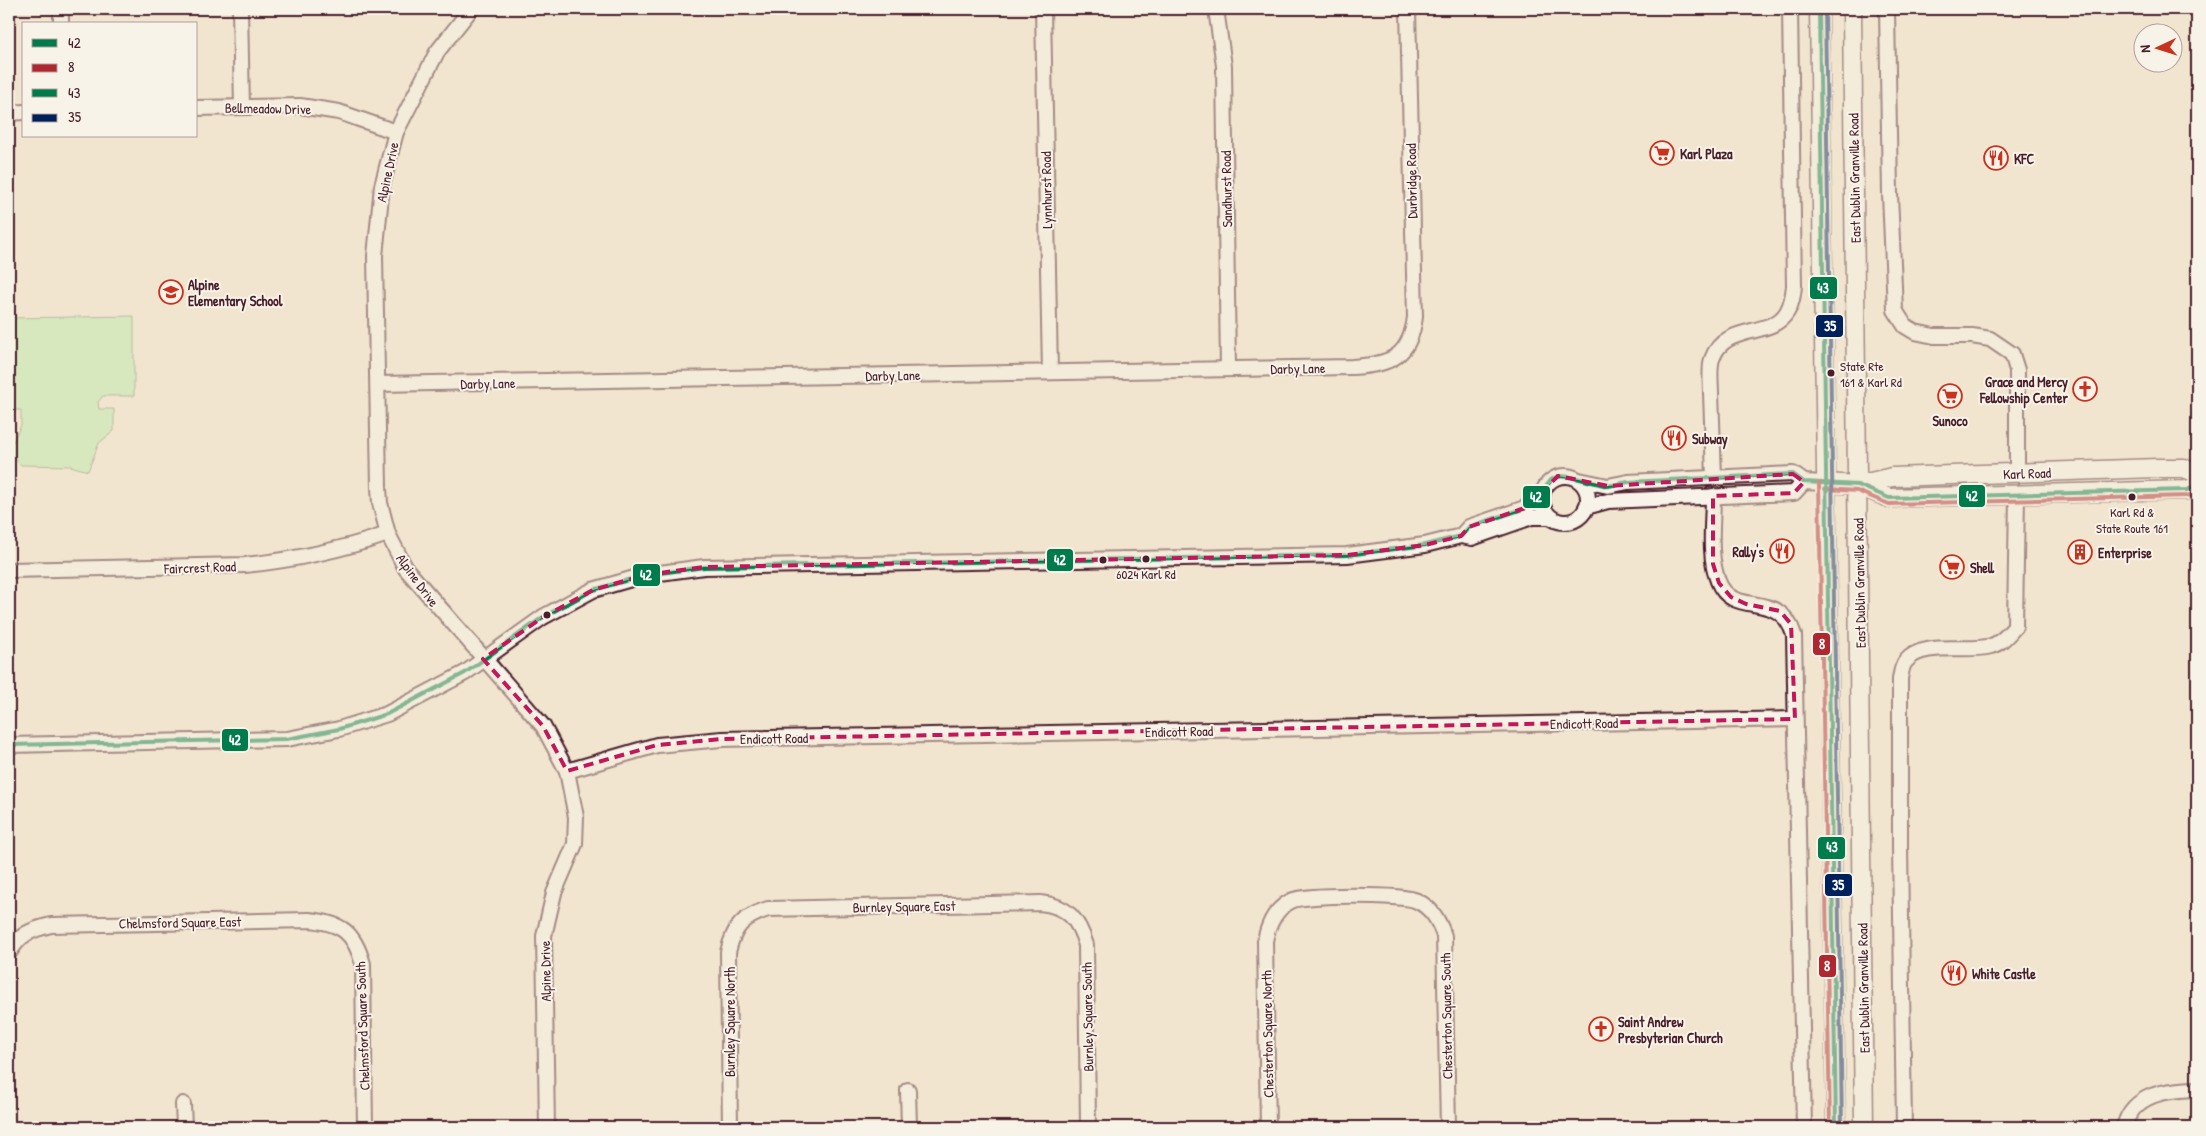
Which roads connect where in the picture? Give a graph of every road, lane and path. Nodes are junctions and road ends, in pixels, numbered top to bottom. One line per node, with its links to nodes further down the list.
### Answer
1 (60, 9): 11 (street)
2 (240, 9): 12 (street)
3 (471, 9): 16 (street, Alpine Drive)
4 (1043, 9): 19 (street, Lynnhurst Road)
5 (1216, 9): 18 (street, Sandhurst Road)
6 (1408, 9): 17 (street, Durbridge Road)
7 (1790, 9): 23 (street)
8 (1819, 9): 26 (main road)
9 (1852, 9): 27 (main road, East Dublin Granville Road)
10 (1887, 9): 21 (street)
11 (61, 22)
12 (242, 107): 13 (street, Bellmeadow Drive); 16 (street, Bellmeadow Drive)
13 (198, 108)
14 (22, 112): 15 (street)
15 (9, 113)
16 (396, 132): 20 (street, Alpine Drive)
17 (1404, 351): 18 (street, Darby Lane)
18 (1228, 369): 19 (street, Darby Lane)
19 (1050, 372): 20 (street, Darby Lane)
20 (378, 384): 34 (street, Alpine Drive)
21 (2017, 473): 22 (main road, Karl Road); 27 (main road, Karl Road)
22 (2197, 474)
23 (1714, 478): 24 (street, Karl Road); 25 (street, Karl Road)
24 (1579, 480): 29 (street); 32 (street)
25 (1804, 482): 26 (street, Karl Road); 31 (street, Karl Road)
26 (1826, 482): 27 (main road, Karl Road); 58 (main road)
27 (1858, 486): 30 (main road, Karl Road); 59 (main road, East Dublin Granville Road)
28 (2197, 486): 30 (main road, Karl Road)
29 (1542, 492): 33 (street); 35 (street)
30 (2017, 494): 60 (street)
31 (1714, 496): 32 (street, Karl Road); 38 (street)
32 (1586, 507): 33 (street)
33 (1550, 516): 35 (street)
34 (388, 534): 36 (street, Faircrest Road); 37 (street, Alpine Drive)
35 (1461, 536): 37 (street)
36 (9, 570)
37 (484, 659): 39 (street); 40 (street, Alpine Drive)
38 (1796, 719): 40 (street, Endicott Road); 57 (street)
39 (9, 745)
40 (567, 771): 51 (street, Alpine Drive)
41 (1429, 909): 55 (street, Chesterton Square North); 56 (street, Chesterton Square South)
42 (1068, 912): 43 (street, Burnley Square East); 54 (street, Burnley Square South)
43 (742, 921): 52 (street, Burnley Square North)
44 (344, 930): 45 (street, Chelmsford Square East); 50 (street, Chelmsford Square South)
45 (9, 952)
46 (2197, 1089): 61 (street)
47 (908, 1090): 53 (street)
48 (184, 1104): 49 (street)
49 (184, 1127)
50 (365, 1127)
51 (547, 1127)
52 (730, 1127)
53 (909, 1127)
54 (1088, 1127)
55 (1268, 1127)
56 (1448, 1127)
57 (1804, 1127)
58 (1836, 1127)
59 (1864, 1127)
60 (1904, 1127)
61 (2124, 1127)

